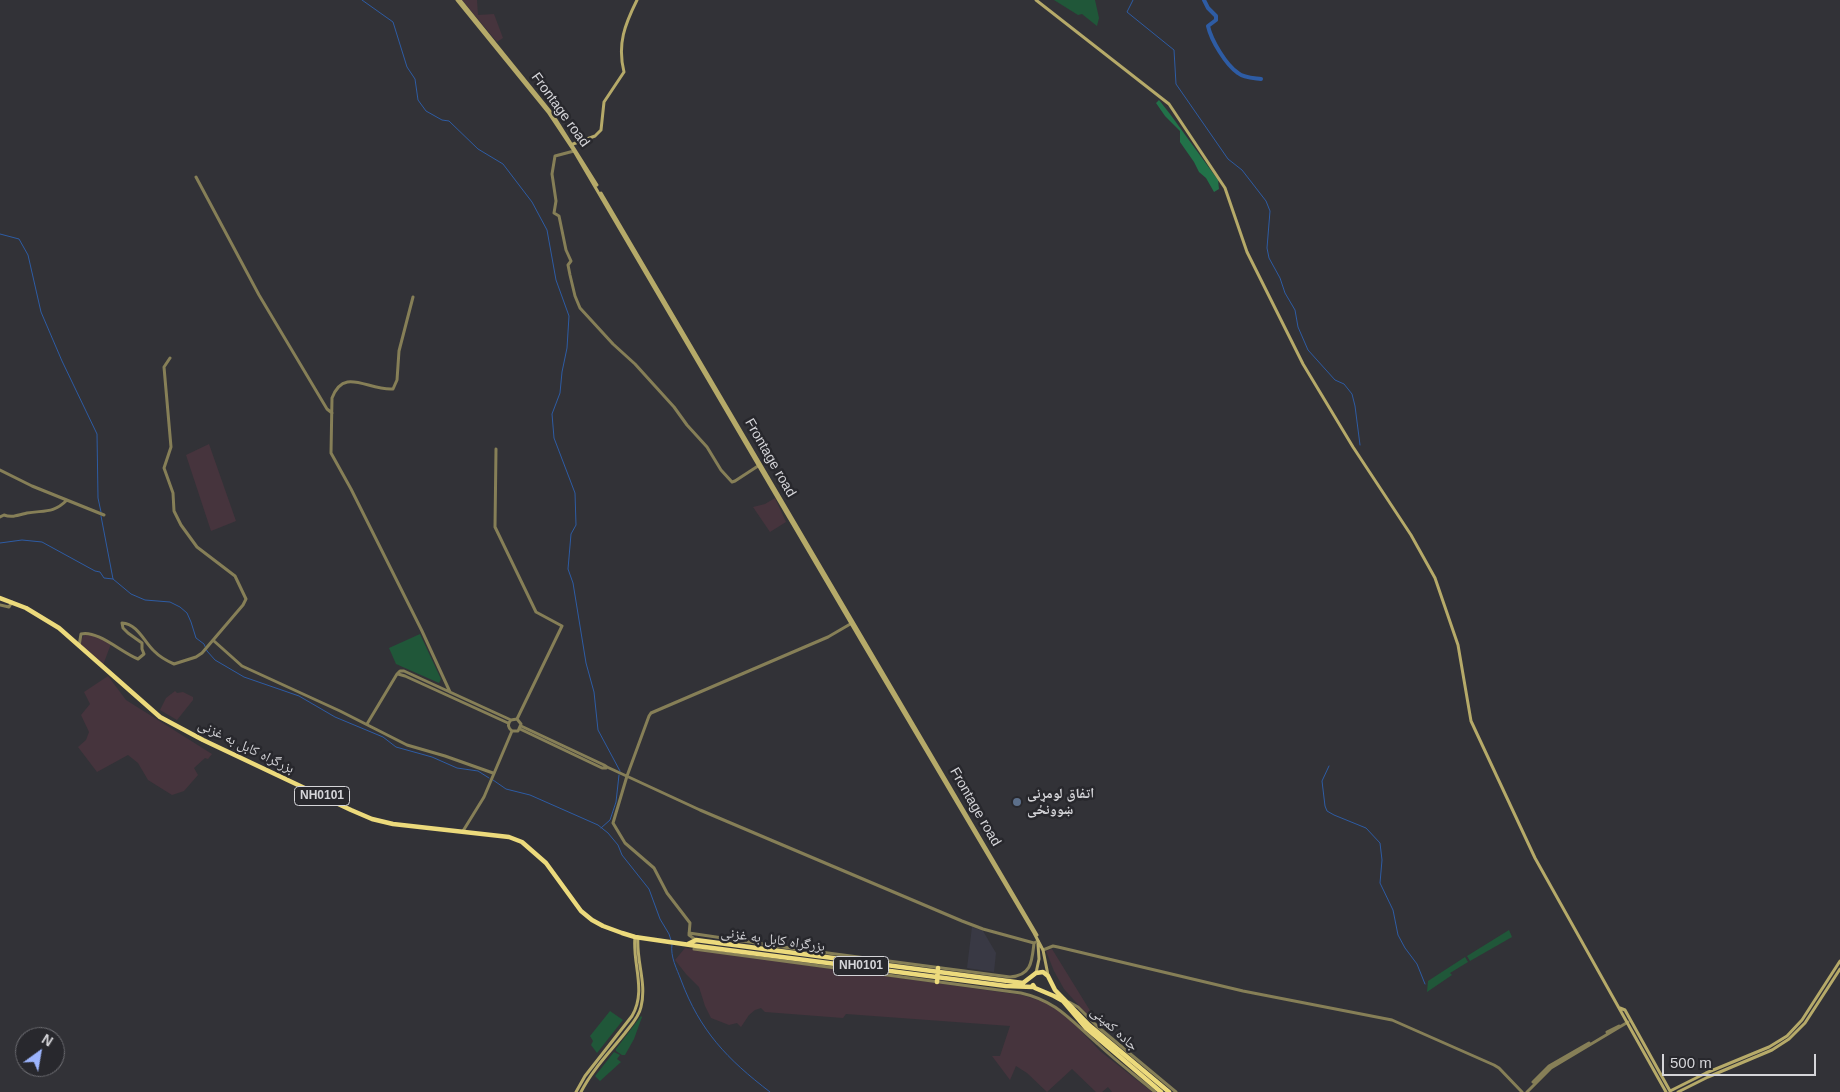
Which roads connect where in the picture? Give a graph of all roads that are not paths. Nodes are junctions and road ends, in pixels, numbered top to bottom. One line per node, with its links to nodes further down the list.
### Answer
1 (459, 0): 4 (main road, Frontage road)
2 (637, 0): 4 (main road)
3 (1036, 0): 52 (main road)
4 (572, 145): 5 (main road); 19 (main road, Frontage road)
5 (574, 151): 11 (main road); 11 (street)
6 (196, 177): 9 (street)
7 (413, 296): 9 (street)
8 (170, 358): 20 (street)
9 (332, 414): 23 (street)
10 (496, 449): 24 (street)
11 (758, 466): 19 (main road)
12 (0, 470): 13 (street)
13 (67, 500): 14 (street); 15 (street)
14 (104, 515)
15 (0, 517)
16 (0, 598): 17 (highway, بزرگراه کابل به غزنی / NH0101)
17 (13, 602): 18 (street); 21 (highway, بزرگراه کابل به غزنی / NH0101)
18 (0, 606)
19 (852, 623): 30 (street); 35 (main road, Frontage road)
20 (213, 642): 21 (street); 26 (street)
21 (79, 646): 31 (highway, بزرگراه کابل به غزنی / NH0101)
22 (397, 674): 23 (street); 25 (street); 26 (street)
23 (450, 692): 25 (street)
24 (517, 719): 25 (street); 27 (street)
25 (510, 722): 28 (street)
26 (367, 724): 29 (street)
27 (520, 728): 28 (street); 30 (street)
28 (512, 731): 29 (street)
29 (493, 775): 31 (street)
30 (627, 776): 32 (street); 36 (street)
31 (463, 831): 33 (highway, بزرگراه کابل به غزنی / NH0101)
32 (689, 933): 34 (street); 40 (street)
33 (637, 937): 37 (highway, بزرگراه کابل به غزنی / NH0101); 54 (main road); 55 (main road)
34 (696, 940): 37 (highway); 40 (highway, بزرگراه کابل به غزنی / NH0101)
35 (1038, 941): 36 (street); 39 (main road, Frontage road); 47 (main road)
36 (1034, 943): 45 (street)
37 (688, 944): 42 (highway, بزرگراه کابل به غزنی / NH0101)
38 (694, 949): 42 (street)
39 (1043, 950): 48 (main road, Frontage road); 60 (street)
40 (849, 959): 42 (highway, بزرگراه کابل به غزنی / NH0101); 43 (street)
41 (1840, 961): 61 (main road)
42 (857, 966): 43 (highway, بزرگراه کابل به غزنی / NH0101); 46 (highway, بزرگراه کابل به غزنی / NH0101)
43 (906, 966): 46 (highway, بزرگراه کابل به غزنی / NH0101)
44 (1840, 969): 62 (main road)
45 (965, 974): 46 (highway, بزرگراه کابل به غزنی / NH0101); 47 (highway, بزرگراه کابل به غزنی / NH0101)
46 (937, 975): 49 (highway, بزرگراه کابل به غزنی / NH0101); 56 (street)
47 (1034, 975): 48 (highway, NH0101); 49 (highway)
48 (1049, 977): 50 (highway); 51 (highway, جاده کمپنی)
49 (1034, 987): 50 (highway, NH0101)
50 (1040, 990): 57 (highway, جاده کمپنی / NH0101)
51 (1069, 1002): 58 (highway, جاده کمپنی); 59 (street)
52 (1620, 1008): 53 (main road); 61 (main road)
53 (1628, 1022): 60 (street); 61 (main road)
54 (576, 1092)
55 (581, 1092)
56 (1155, 1092)
57 (1161, 1092)
58 (1170, 1092)
59 (1176, 1092)
60 (1525, 1092)
61 (1669, 1092)
62 (1678, 1092)

